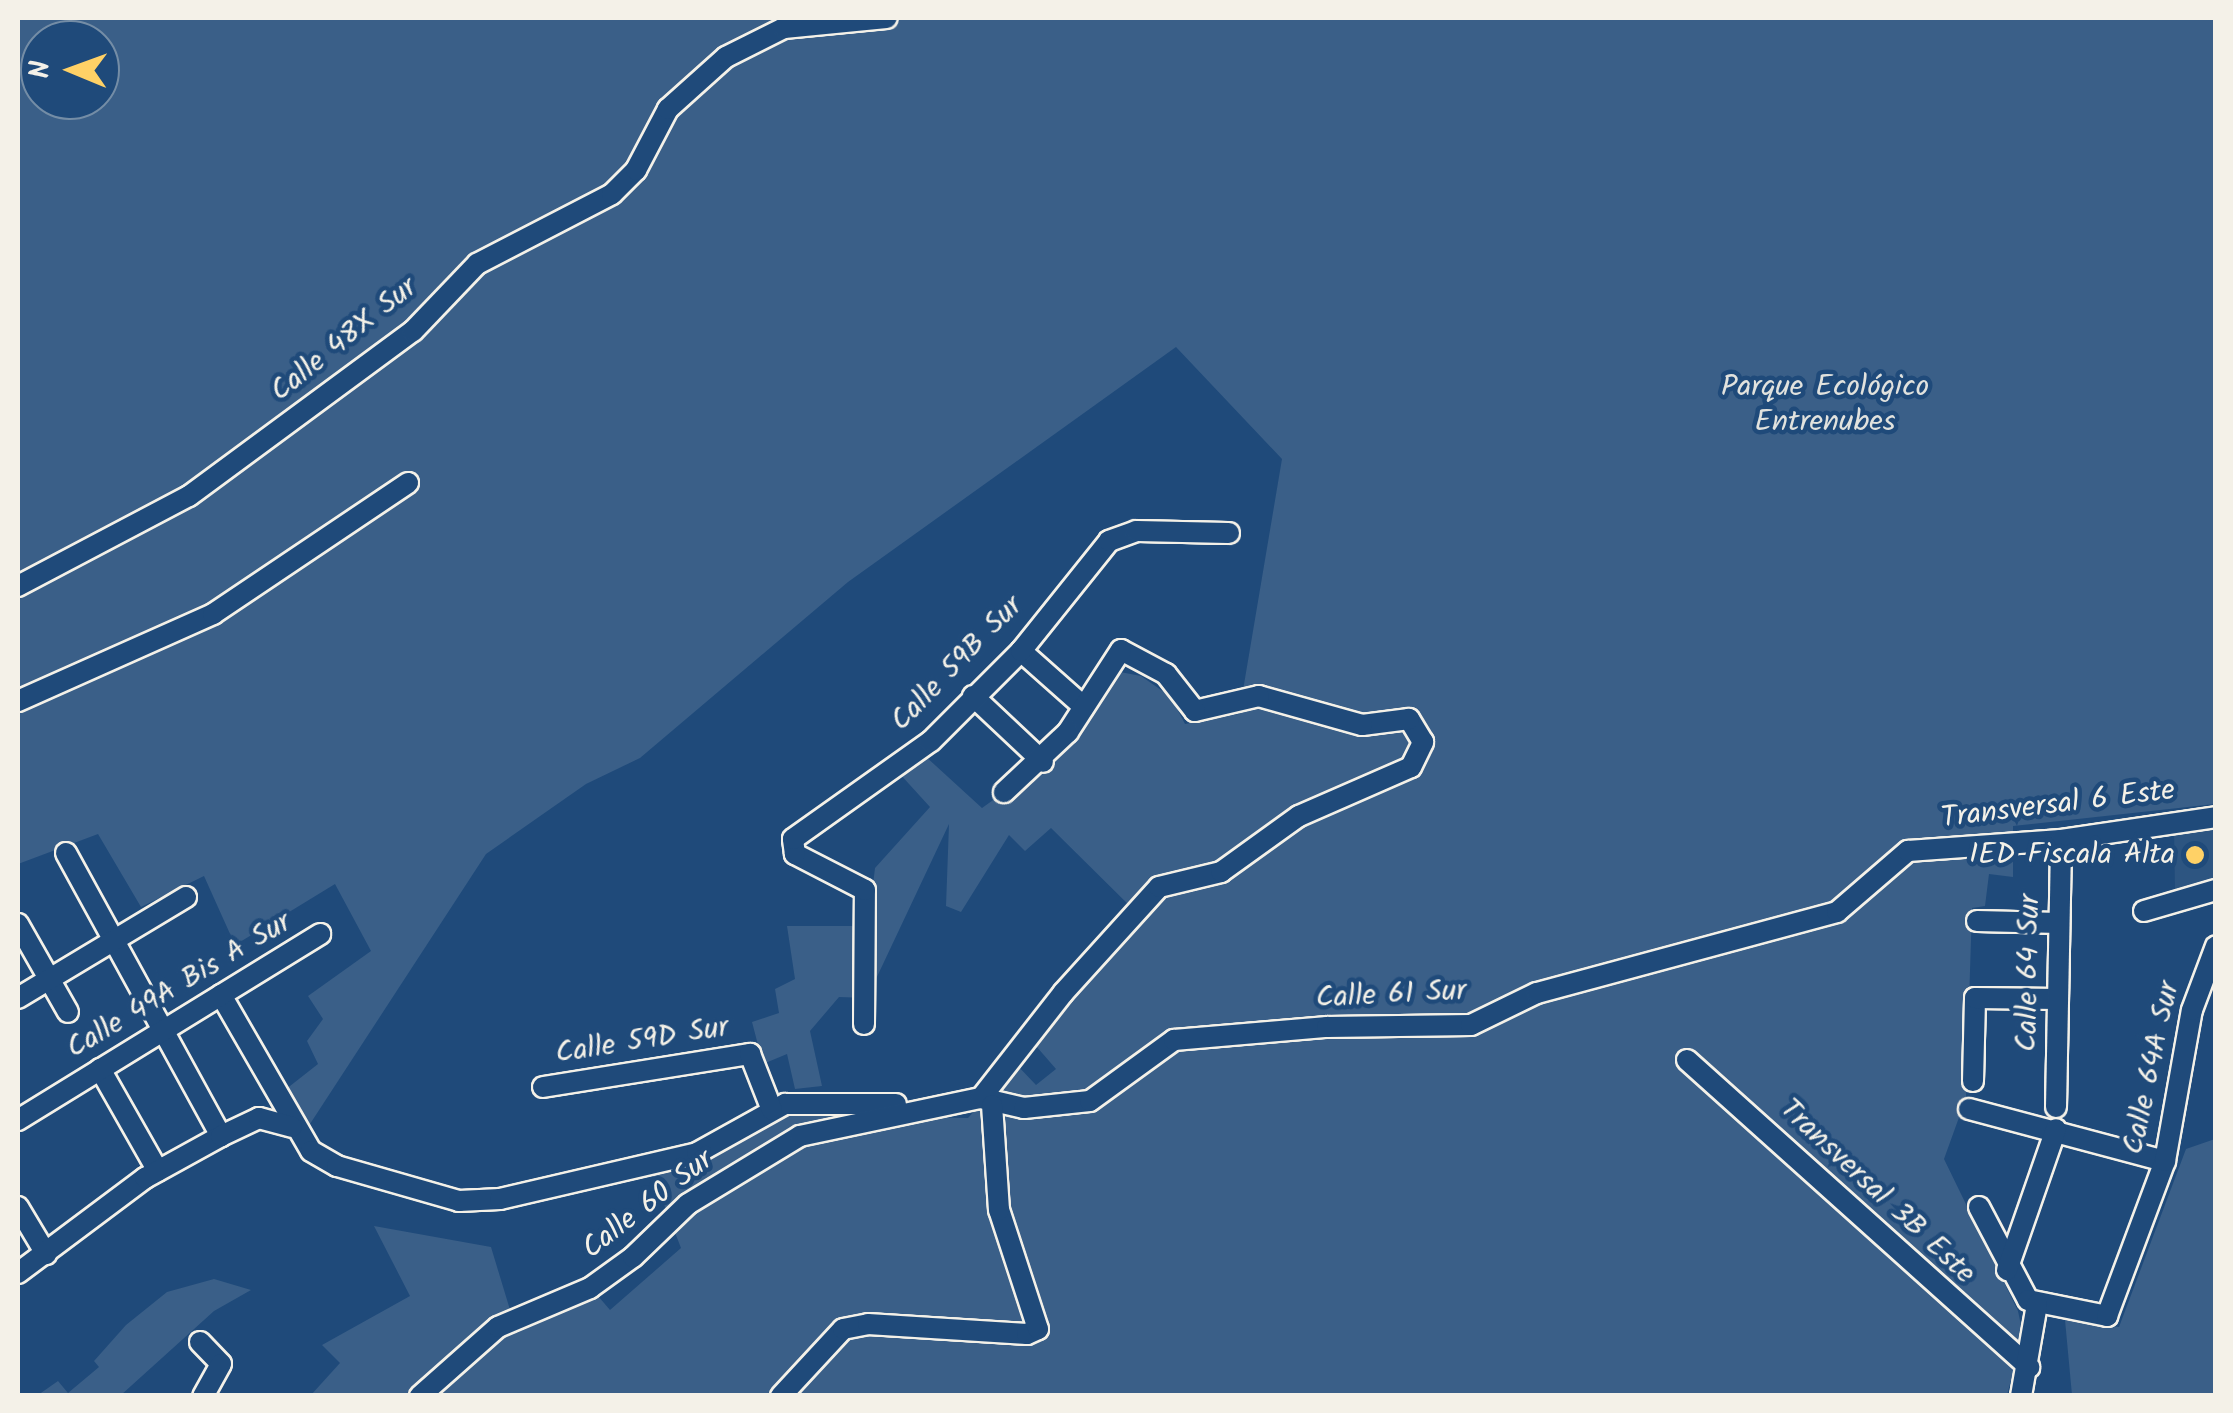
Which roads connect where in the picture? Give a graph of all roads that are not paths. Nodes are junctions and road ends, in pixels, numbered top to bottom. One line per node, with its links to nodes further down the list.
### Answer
1 (887, 18): 4 (street, Calle 48X Sur)
2 (408, 483): 7 (street)
3 (1229, 533): 5 (street, Calle 59B Sur)
4 (18, 586)
5 (1020, 651): 6 (street, Calle 59B Sur); 8 (street)
6 (973, 696): 9 (street); 29 (street, Calle 59B Sur)
7 (18, 701)
8 (1084, 707): 9 (street); 35 (street)
9 (1043, 762): 10 (street)
10 (1004, 792)
11 (2216, 817): 12 (street, Transversal 6 Este)
12 (2061, 840): 13 (street, Transversal 6 Este); 19 (street, Calle 64 Sur)
13 (1908, 852): 35 (street, Calle 61 Sur)
14 (66, 853): 22 (street)
15 (2216, 890): 17 (street)
16 (186, 897): 22 (street)
17 (2144, 911)
18 (1977, 921): 19 (street)
19 (2060, 923): 27 (street, Calle 64 Sur)
20 (18, 924): 24 (street)
21 (320, 934): 25 (street, Calle 49A Bis A Sur)
22 (114, 940): 24 (street); 30 (street)
23 (2216, 946): 44 (street, Calle 64A Sur)
24 (50, 979): 26 (street); 28 (street)
25 (221, 995): 30 (street, Calle 49A Bis A Sur); 41 (street)
26 (18, 998)
27 (2058, 999): 33 (street); 36 (street, Calle 64 Sur)
28 (68, 1012)
29 (864, 1024)
30 (164, 1030): 32 (street, Calle 49A Bis A Sur); 43 (street)
31 (1687, 1060): 53 (street, Transversal 3B Este)
32 (100, 1069): 40 (street, Calle 49A Bis A Sur); 45 (street)
33 (1973, 1081)
34 (544, 1088): 39 (street, Calle 59D Sur)
35 (987, 1102): 37 (street, Calle 60 Sur); 56 (street)
36 (2056, 1106)
37 (928, 1107): 39 (street); 55 (street, Calle 60 Sur)
38 (1969, 1108): 42 (street)
39 (772, 1110): 41 (street)
40 (18, 1120)
41 (292, 1127): 43 (street)
42 (2056, 1128): 44 (street); 50 (street)
43 (220, 1136): 45 (street)
44 (2165, 1160): 51 (street, Calle 64A Sur)
45 (158, 1171): 48 (street)
46 (18, 1207): 48 (street)
47 (1979, 1207): 50 (street)
48 (46, 1254): 49 (street)
49 (18, 1273)
50 (2011, 1277): 51 (street)
51 (2038, 1304): 53 (street)
52 (200, 1342): 54 (street)
53 (2029, 1367): 57 (street)
54 (203, 1396)
55 (420, 1396)
56 (782, 1396)
57 (2021, 1396)

